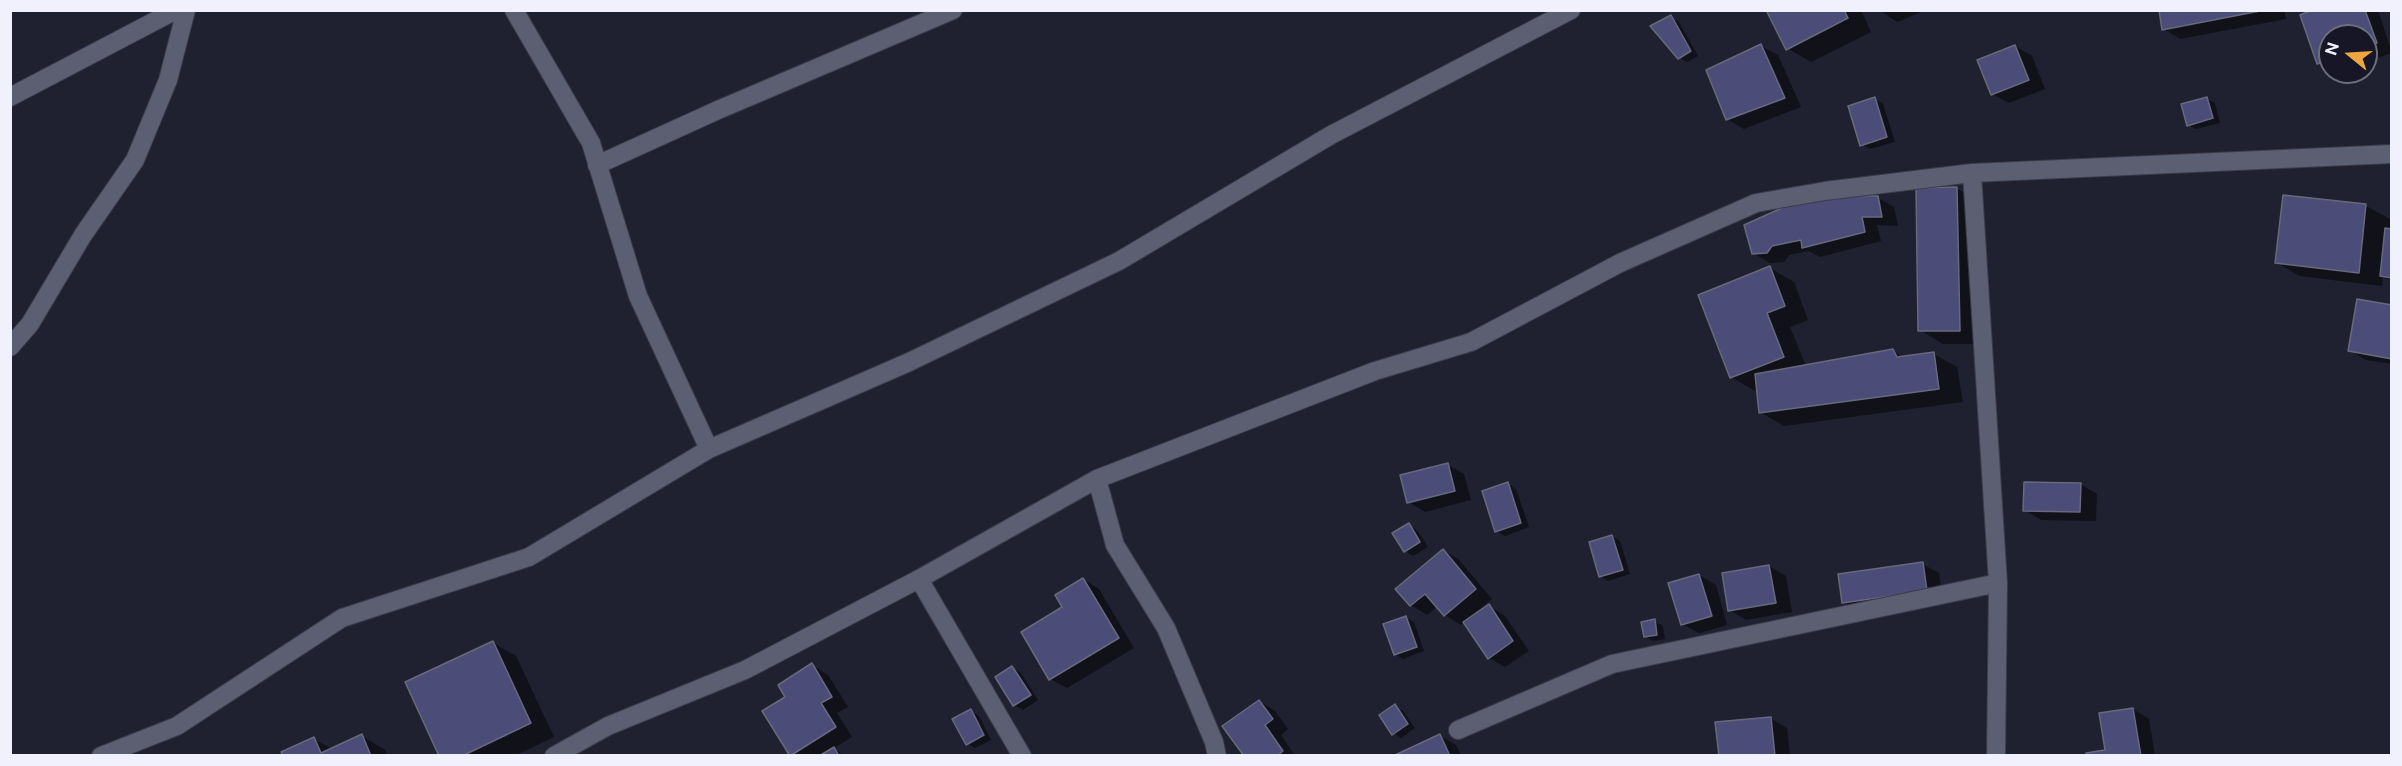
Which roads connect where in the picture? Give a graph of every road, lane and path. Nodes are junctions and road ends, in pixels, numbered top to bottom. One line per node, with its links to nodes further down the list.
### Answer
1 (176, 10): 6 (street)
2 (186, 10): 10 (street)
3 (514, 10): 8 (street)
4 (952, 10): 8 (street)
5 (1571, 10): 11 (street)
6 (10, 97)
7 (2391, 154): 9 (street)
8 (597, 165): 11 (street)
9 (1972, 173): 12 (street); 14 (street)
10 (10, 347)
11 (709, 449): 16 (street)
12 (1097, 480): 13 (street); 19 (street)
13 (919, 579): 17 (street); 18 (street)
14 (1998, 583): 15 (street); 20 (street)
15 (1458, 730)
16 (101, 756)
17 (554, 756)
18 (1022, 756)
19 (1217, 756)
20 (1996, 756)

